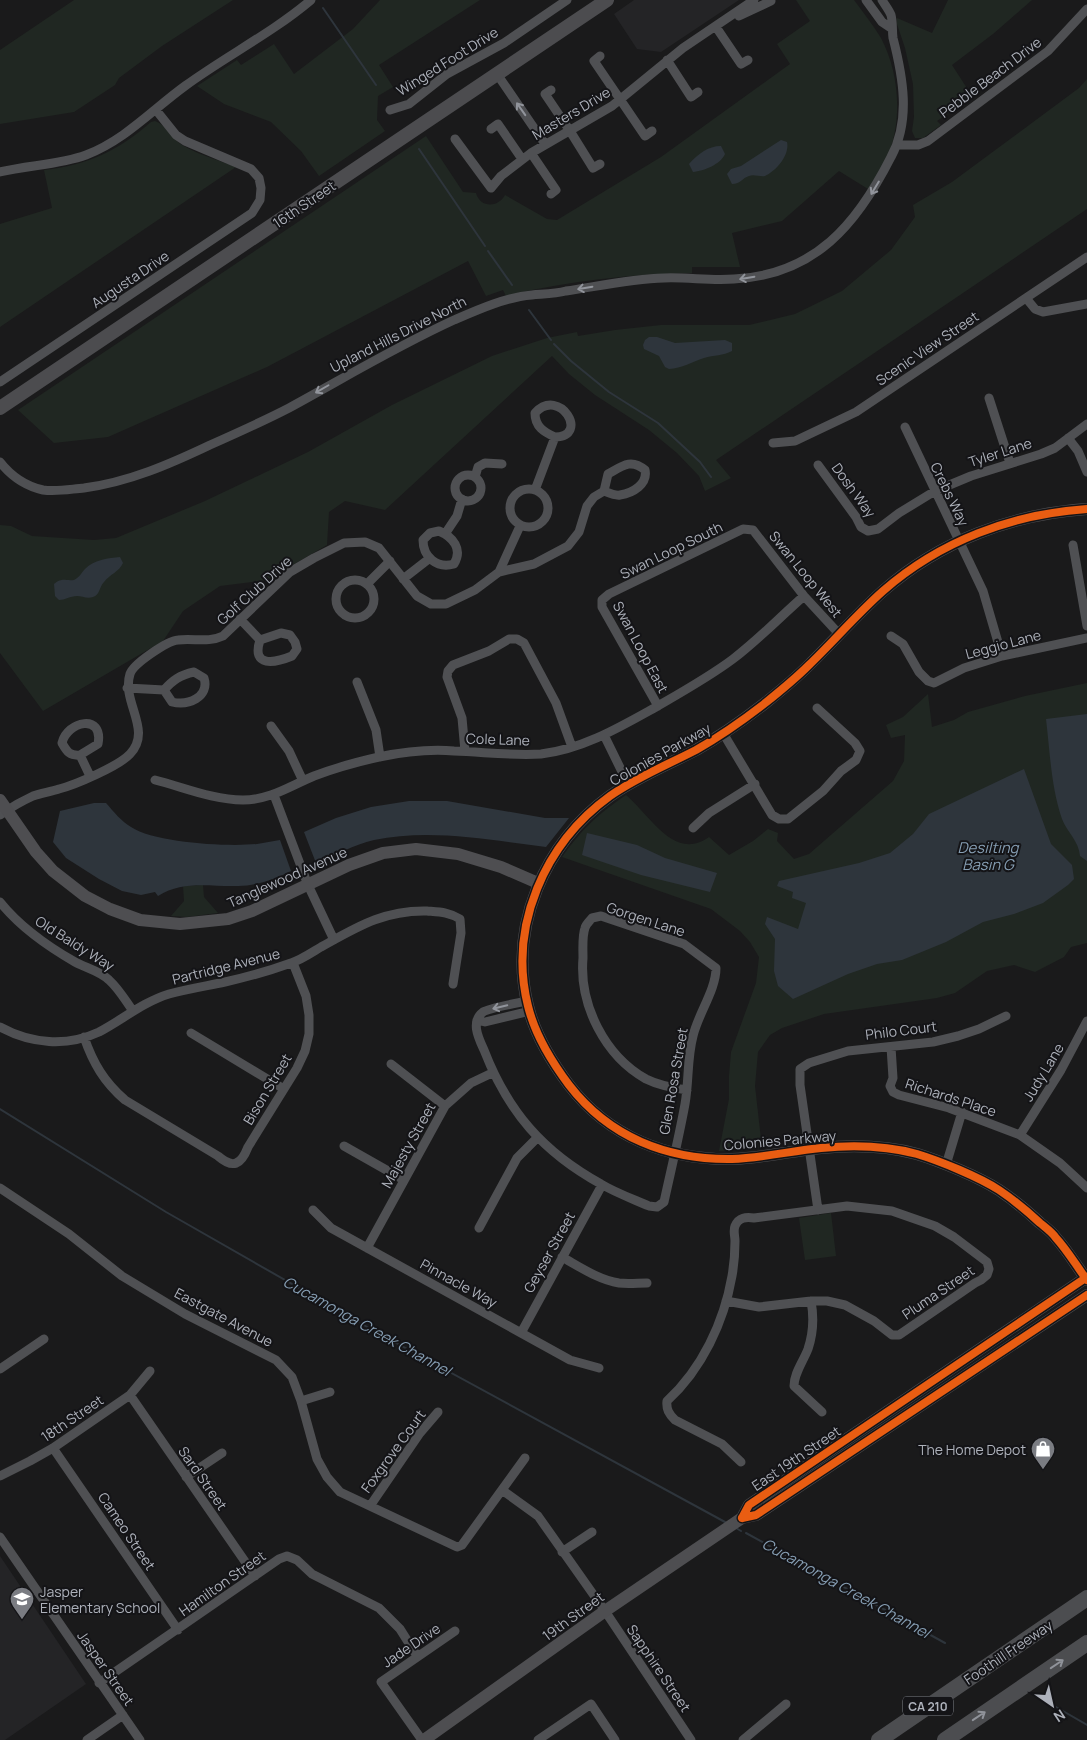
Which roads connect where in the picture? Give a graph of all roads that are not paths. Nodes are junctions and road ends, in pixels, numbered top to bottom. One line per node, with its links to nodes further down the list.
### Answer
1 (311, 0): 19 (street)
2 (567, 0): 20 (street, Winged Foot Drive)
3 (608, 0): 15 (main road, 16th Street)
4 (754, 0): 10 (street, Masters Drive)
5 (773, 0): 10 (street, Masters Drive)
6 (866, 0): 9 (street)
7 (887, 2): 9 (street); 11 (street, Upland Hills Drive North)
8 (1087, 9): 26 (street, Pebble Beach Drive)
9 (877, 15): 11 (street)
10 (716, 27): 13 (street, Masters Drive); 14 (street)
11 (891, 28): 26 (street, Upland Hills Drive North)
12 (600, 56): 18 (street)
13 (667, 60): 17 (street); 18 (street, Masters Drive)
14 (748, 60)
15 (497, 74): 25 (street, one-way to 15); 37 (main road, 16th Street)
16 (551, 90): 22 (street)
17 (698, 92)
18 (620, 100): 22 (street, Masters Drive); 23 (street)
19 (156, 110): 30 (street); 35 (street, Augusta Drive)
20 (390, 110)
21 (491, 128): 28 (street)
22 (570, 131): 25 (street, Masters Drive); 29 (street)
23 (652, 131)
24 (455, 139): 28 (street, Masters Drive)
25 (545, 144): 27 (street, Masters Drive)
26 (898, 145): 43 (street, Upland Hills Drive North, one-way to 43)
27 (531, 153): 28 (street, Masters Drive); 31 (street)
28 (522, 160)
29 (600, 164)
30 (0, 172)
31 (551, 194)
32 (1087, 257): 33 (street, Scenic View Street)
33 (1026, 298): 34 (street); 42 (street, Scenic View Street)
34 (1087, 304)
35 (0, 382)
36 (989, 398): 44 (street)
37 (0, 408)
38 (1087, 424): 41 (street, Tyler Lane)
39 (905, 427): 51 (street, Crebs Way)
40 (555, 437): 49 (street)
41 (1068, 438): 44 (street, Tyler Lane); 47 (street)
42 (773, 443)
43 (0, 462)
44 (1010, 463): 51 (street, Tyler Lane)
45 (502, 464): 48 (street)
46 (818, 465): 56 (street, Dosh Way)
47 (1087, 472)
48 (475, 477): 52 (street); 52 (street)
49 (535, 490): 54 (street); 54 (street)
50 (604, 491): 50 (street); 62 (street)
51 (935, 491): 56 (street, Tyler Lane); 58 (street, Crebs Way)
52 (462, 499): 57 (street)
53 (1087, 509): 58 (street, Colonies Parkway)
54 (520, 526): 62 (street)
55 (753, 530): 65 (street, Swan Loop West); 66 (street, Swan Loop South)
56 (868, 531)
57 (445, 534): 60 (street); 60 (street)
58 (960, 541): 69 (street, Colonies Parkway); 73 (street, Crebs Way)
59 (1073, 545): 68 (street)
60 (430, 558): 63 (street)
61 (390, 561): 63 (street, Golf Club Drive); 64 (street); 67 (street, Golf Club Drive)
62 (499, 572): 63 (street, Golf Club Drive)
63 (403, 579)
64 (367, 584): 64 (street)
65 (804, 596): 69 (street, Swan Loop West); 77 (street, Cole Lane)
66 (602, 600): 77 (street, Swan Loop East)
67 (240, 619): 72 (street); 75 (street, Golf Club Drive)
68 (1087, 626)
69 (840, 635): 80 (street, Colonies Parkway)
70 (891, 636): 73 (street, Leggio Lane)
71 (1087, 638): 73 (street, Leggio Lane)
72 (260, 640)
73 (1002, 656)
74 (357, 682): 85 (street)
75 (127, 688): 76 (street); 86 (street)
76 (164, 690): 76 (street)
77 (658, 706): 81 (street, Cole Lane)
78 (817, 708): 90 (street)
79 (272, 726): 88 (street)
80 (723, 733): 89 (street, Colonies Parkway); 90 (street)
81 (604, 735): 82 (street, Cole Lane); 89 (street)
82 (572, 747): 83 (street, Cole Lane); 83 (street)
83 (464, 751): 85 (street, Cole Lane)
84 (80, 755): 86 (street)
85 (380, 757): 88 (street, Cole Lane)
86 (90, 776): 92 (street)
87 (155, 780): 91 (street, Cole Lane)
88 (303, 781): 91 (street, Cole Lane)
89 (628, 784): 94 (street, Colonies Parkway)
90 (755, 784): 93 (street)
91 (274, 795): 95 (street)
92 (2, 808): 95 (street, Tanglewood Avenue)
93 (692, 828)
94 (538, 883): 95 (street, Tanglewood Avenue); 101 (street, Colonies Parkway)
95 (308, 885): 97 (street)
96 (0, 902): 102 (street, Old Baldy Way)
97 (334, 940): 98 (street, Partridge Avenue); 100 (street, Partridge Avenue)
98 (293, 963): 102 (street, Partridge Avenue); 111 (street, Bison Street)
99 (716, 968): 112 (street, Glen Rosa Street); 112 (street, Gorgen Lane)
100 (453, 984)
101 (529, 1006): 110 (street); 119 (street, Colonies Parkway)
102 (133, 1011): 107 (street, Partridge Avenue)
103 (1006, 1016): 108 (street, Philo Court)
104 (1087, 1021): 115 (street, Judy Lane)
105 (0, 1027): 107 (street, Partridge Avenue)
106 (191, 1033): 111 (street)
107 (84, 1037): 111 (street, Bison Street)
108 (891, 1047): 114 (street, Richards Place); 118 (street, Philo Court)
109 (391, 1064): 113 (street)
110 (492, 1073): 113 (street, Majesty Street); 116 (street)
111 (284, 1089)
112 (687, 1090): 119 (street, Glen Rosa Street)
113 (445, 1106): 121 (street, Majesty Street)
114 (962, 1112): 115 (street, Richards Place); 120 (street)
115 (1020, 1135): 124 (street, Richards Place)
116 (537, 1138): 122 (street); 127 (street)
117 (344, 1146): 121 (street)
118 (809, 1150): 119 (street, Colonies Parkway); 120 (street, Colonies Parkway); 126 (street)
119 (674, 1154): 122 (street, Glen Rosa Street)
120 (946, 1165): 130 (street, Colonies Parkway)
121 (404, 1180): 128 (street, Majesty Street)
122 (602, 1185): 129 (street, Geyser Street)
123 (0, 1188): 142 (street, Eastgate Avenue)
124 (1087, 1188)
125 (313, 1210): 128 (street, Pinnacle Way)
126 (818, 1210): 133 (street); 134 (street, Pluma Street)
127 (479, 1228)
128 (367, 1248): 135 (street, Pinnacle Way)
129 (562, 1257): 131 (street); 135 (street, Geyser Street)
130 (1086, 1278): 153 (street, East 19th Street)
131 (647, 1283)
132 (1087, 1295): 153 (street, East 19th Street)
133 (726, 1301): 134 (street); 148 (street)
134 (812, 1302): 144 (street)
135 (521, 1333): 137 (street, Pinnacle Way)
136 (44, 1339): 138 (street)
137 (599, 1368)
138 (0, 1369)
139 (150, 1372): 141 (street, 18th Street)
140 (330, 1392): 142 (street)
141 (130, 1394): 145 (street, 18th Street); 150 (street, Sard Street)
142 (301, 1401): 152 (street, Eastgate Avenue)
143 (438, 1412): 152 (street, Foxgrove Court)
144 (822, 1412)
145 (53, 1448): 149 (street, 18th Street); 160 (street, Cameo Street)
146 (222, 1453): 150 (street)
147 (525, 1458): 151 (street)
148 (741, 1462)
149 (0, 1476)
150 (186, 1477): 157 (street, Sard Street)
151 (502, 1490): 152 (street, Eastgate Avenue); 156 (street, Sapphire Street)
152 (370, 1506)
153 (742, 1518): 159 (street, 19th Street)
154 (592, 1532): 156 (street)
155 (0, 1537): 164 (street, Jasper Street)
156 (562, 1552): 159 (street, Sapphire Street)
157 (255, 1576): 160 (street, Hamilton Street); 163 (street, Hamilton Street)
158 (1087, 1598): 174 (highway, Foothill Freeway / CA 210)
159 (605, 1611): 169 (street, 19th Street); 172 (street, Sapphire Street)
160 (178, 1630): 164 (street, Hamilton Street)
161 (455, 1632): 163 (street, Jade Drive)
162 (1087, 1643): 175 (highway, CA 210, one-way to 162)
163 (417, 1656): 169 (street, Jade Drive)
164 (99, 1683): 166 (street, Jasper Street)
165 (786, 1704): 173 (street)
166 (123, 1716): 167 (street); 168 (street, Jasper Street)
167 (87, 1740)
168 (140, 1740)
169 (423, 1740)
170 (538, 1740): 171 (street)
171 (615, 1740)
172 (691, 1740)
173 (743, 1740)
174 (879, 1740)
175 (944, 1740)

